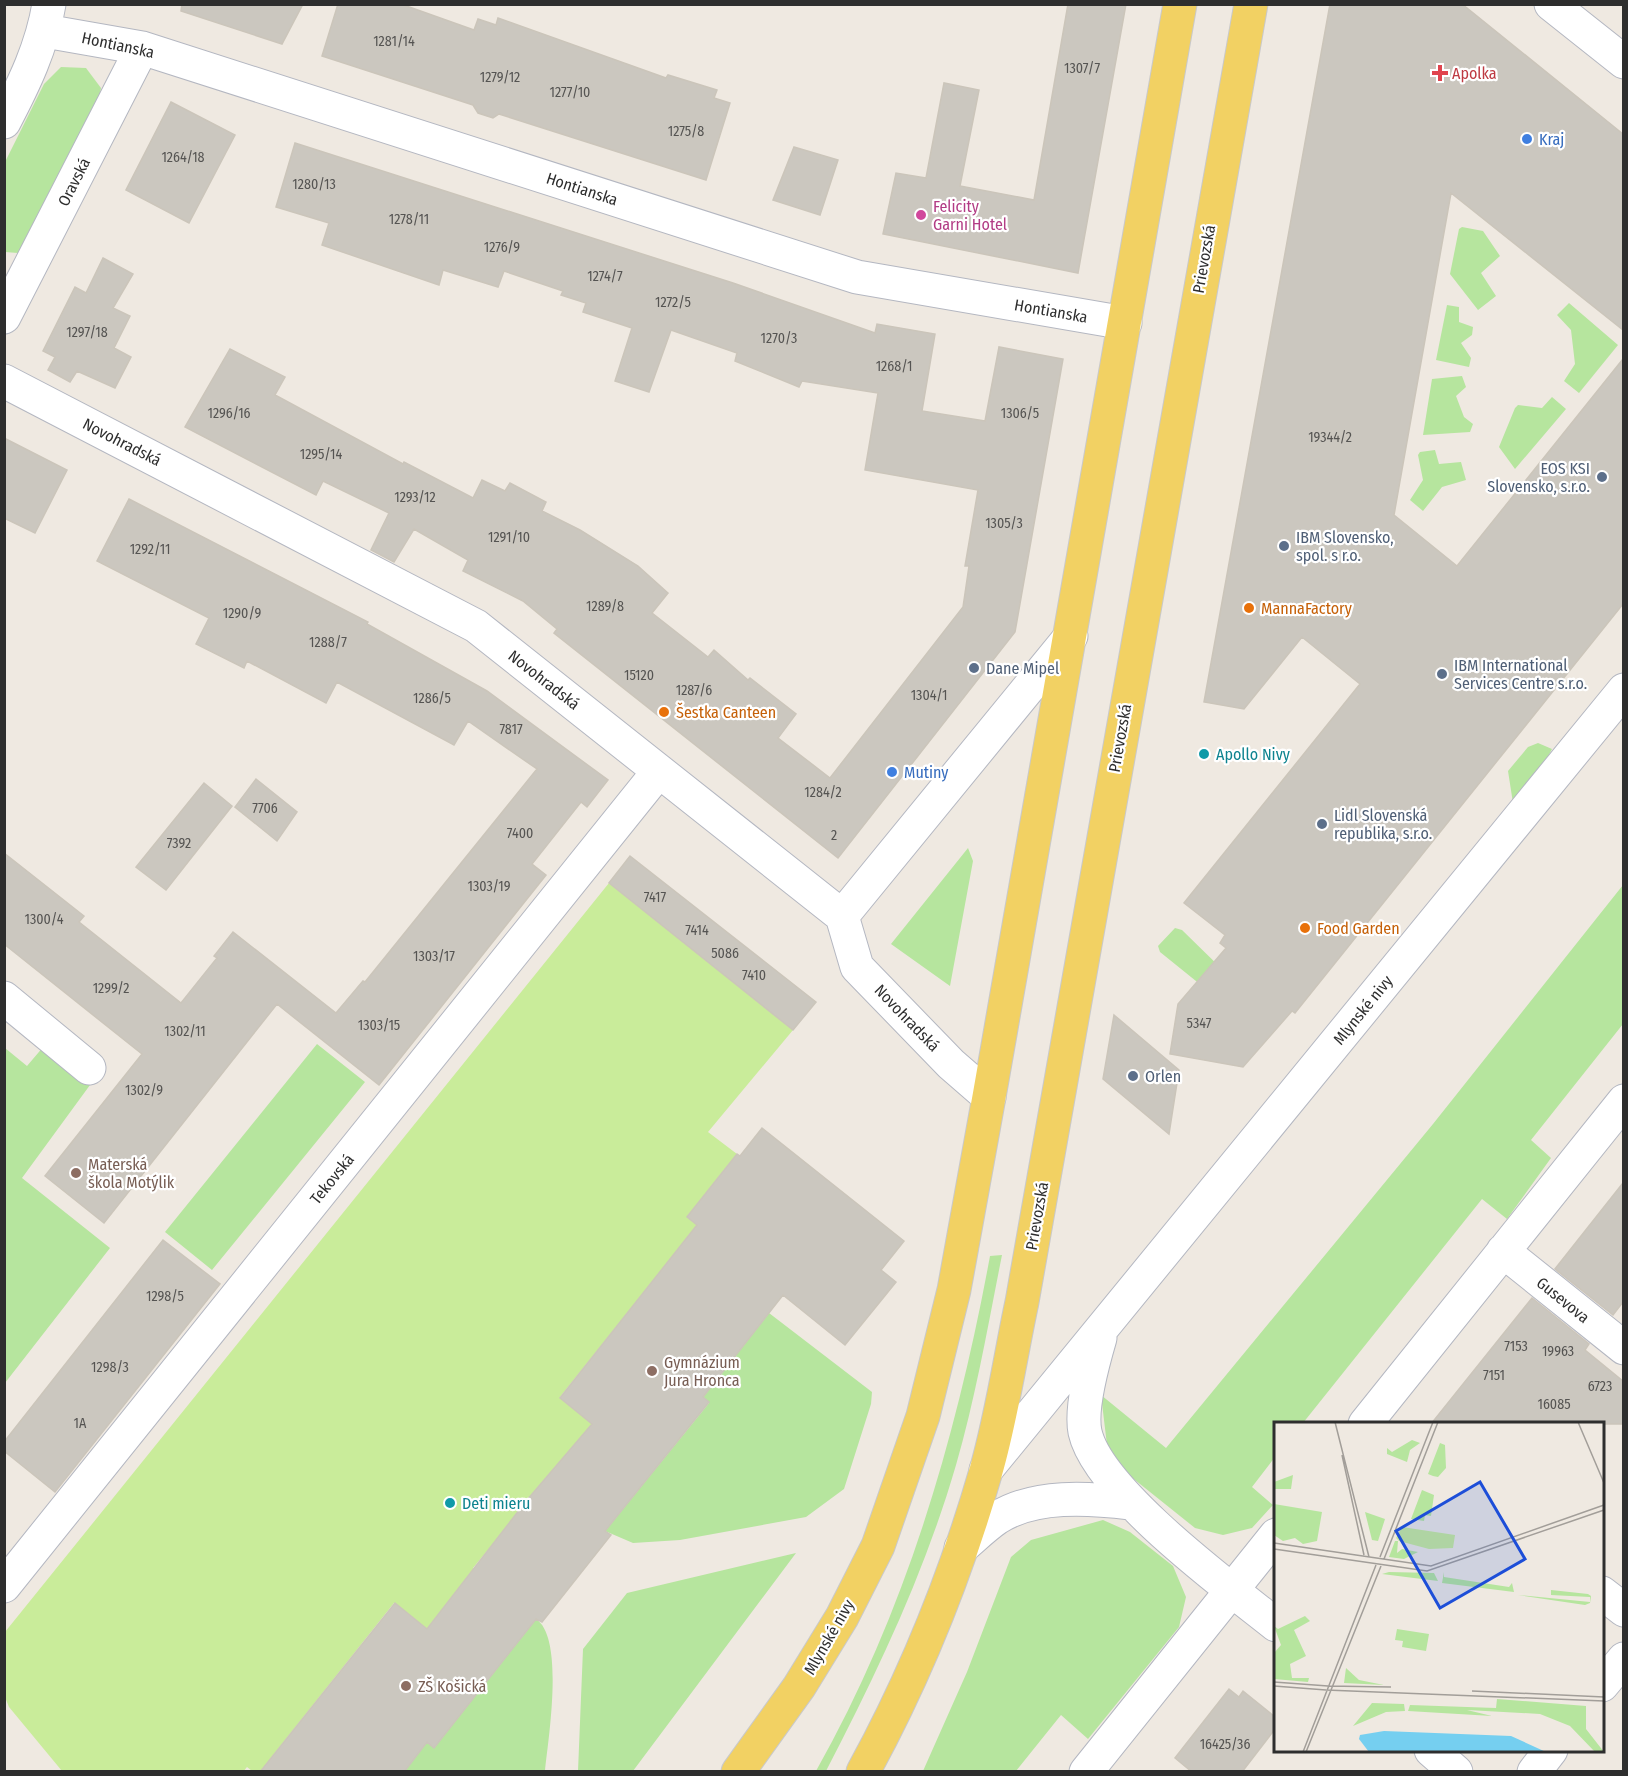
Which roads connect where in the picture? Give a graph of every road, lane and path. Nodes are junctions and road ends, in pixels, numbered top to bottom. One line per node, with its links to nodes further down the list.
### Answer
1 (1180, 4): 9 (main road)
2 (1251, 4): 23 (main road, Prievozská)
3 (1551, 4): 6 (street)
4 (47, 18): 5 (street, Hontianska); 7 (street)
5 (142, 48): 8 (street, Oravská); 9 (street, Hontianska)
6 (1623, 62)
7 (4, 122)
8 (4, 317)
9 (1125, 323): 11 (main road)
10 (4, 381): 13 (street, Novohradská)
11 (1071, 636): 14 (street); 17 (main road)
12 (1623, 690): 20 (street, Mlynské nivy)
13 (659, 771): 14 (street, Novohradská); 27 (street, Tekovská)
14 (842, 916): 17 (street, Novohradská)
15 (4, 998): 16 (street)
16 (89, 1068)
17 (989, 1097): 36 (main road, Mlynské nivy)
18 (1623, 1101): 19 (street)
19 (1503, 1251): 21 (street, Gusevova); 22 (street)
20 (1102, 1331): 23 (street, Mlynské nivy); 24 (street, Mlynské nivy)
21 (1623, 1348)
22 (1376, 1420)
23 (986, 1470): 26 (main road, Mlynské nivy)
24 (1131, 1503): 26 (street); 28 (street, Mlynské nivy)
25 (1274, 1536): 28 (street)
26 (961, 1548): 37 (main road, Mlynské nivy)
27 (4, 1586)
28 (1232, 1590): 31 (street, Mlynské nivy); 38 (street)
29 (1604, 1595): 30 (street)
30 (1623, 1610)
31 (1274, 1624)
32 (1623, 1659): 33 (street)
33 (1604, 1683)
34 (1433, 1752): 39 (street)
35 (1549, 1752): 40 (street)
36 (738, 1772)
37 (863, 1772)
38 (1086, 1772)
39 (1456, 1772)
40 (1534, 1772)

